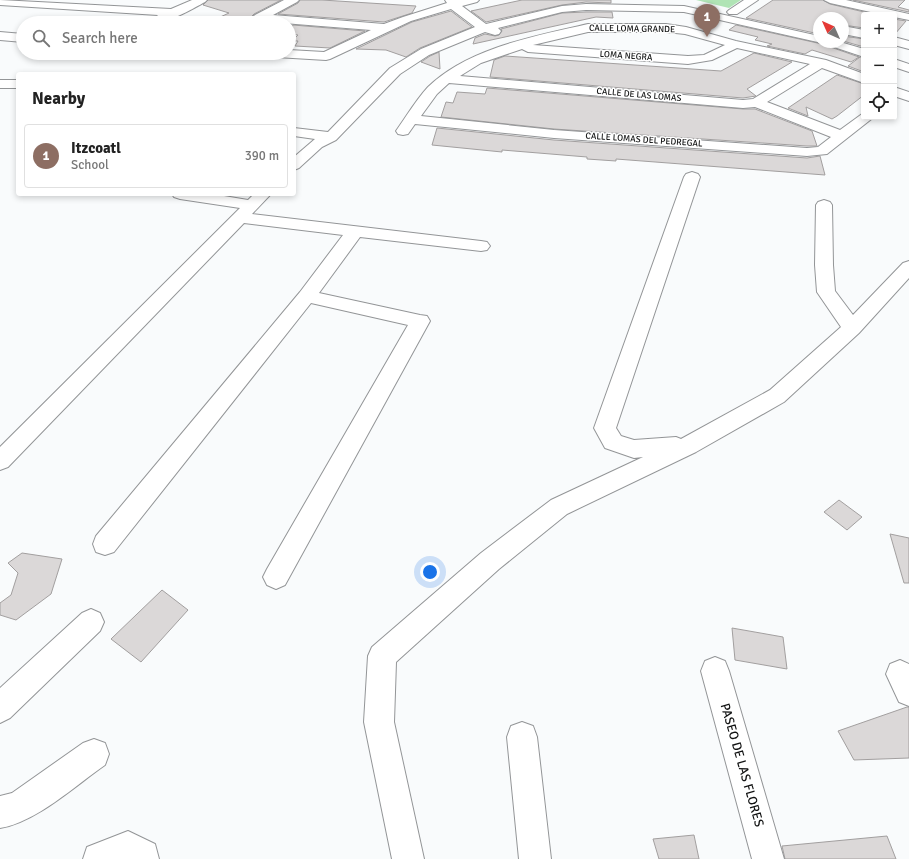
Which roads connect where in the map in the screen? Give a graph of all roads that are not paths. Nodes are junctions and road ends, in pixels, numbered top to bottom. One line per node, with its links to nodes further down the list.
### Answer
1 (111, 0): 10 (street)
2 (201, 0): 12 (street)
3 (293, 0): 14 (street)
4 (592, 0): 17 (street)
5 (646, 0): 7 (street)
6 (457, 1): 17 (street); 18 (street)
7 (673, 1): 11 (street)
8 (835, 1): 15 (street)
9 (0, 2): 10 (street)
10 (94, 7): 12 (street)
11 (746, 7): 19 (street)
12 (174, 13): 13 (street)
13 (167, 16)
14 (263, 16)
15 (909, 17)
16 (296, 21): 18 (street)
17 (488, 24): 24 (street); 30 (street); 35 (street); 48 (street)
18 (385, 28): 33 (street)
19 (813, 30)
20 (849, 31): 21 (street)
21 (861, 33)
22 (0, 36): 23 (street)
23 (16, 37)
24 (813, 39)
25 (849, 41): 28 (street)
26 (897, 42): 29 (street)
27 (735, 44): 30 (street, CALLE LOMA GRANDE); 30 (street, LOMA NEGRA); 37 (street, CALLE LOMA GRANDE)
28 (861, 44)
29 (909, 45)
30 (514, 47): 41 (street, CALLE LOMA GRANDE)
31 (847, 48): 32 (street)
32 (861, 52)
33 (296, 54)
34 (897, 55): 36 (street)
35 (390, 60)
36 (909, 60)
37 (820, 63): 40 (street, CALLE LOMA GRANDE); 44 (street, CALLE DE LAS LOMAS)
38 (897, 64): 39 (street)
39 (909, 68)
40 (861, 78)
41 (446, 79): 44 (street, CALLE DE LAS LOMAS); 46 (street, CALLE LOMA GRANDE)
42 (0, 84): 43 (street)
43 (16, 84)
44 (756, 103): 49 (street)
45 (863, 120): 49 (street, CALLE LOMAS DEL PEDREGAL)
46 (407, 125): 49 (street, CALLE LOMAS DEL PEDREGAL)
47 (296, 132): 48 (street)
48 (323, 135): 50 (street)
49 (842, 136)
50 (296, 163)
51 (692, 177): 60 (street)
52 (192, 196): 54 (street)
53 (824, 205): 59 (street)
54 (252, 206): 55 (street); 61 (street)
55 (355, 231): 56 (street); 58 (street)
56 (481, 246)
57 (909, 267): 59 (street)
58 (307, 296): 62 (street); 63 (street)
59 (852, 328): 60 (street)
60 (688, 446): 72 (street)
61 (0, 461)
62 (105, 544)
63 (276, 577)
64 (91, 622): 66 (street)
65 (715, 671): 74 (street, PASEO DE LAS FLORES)
66 (0, 708)
67 (522, 737): 73 (street)
68 (94, 754): 69 (street)
69 (0, 812)
70 (99, 859): 71 (street)
71 (143, 859)
72 (408, 859)
73 (535, 859)
74 (768, 859)

